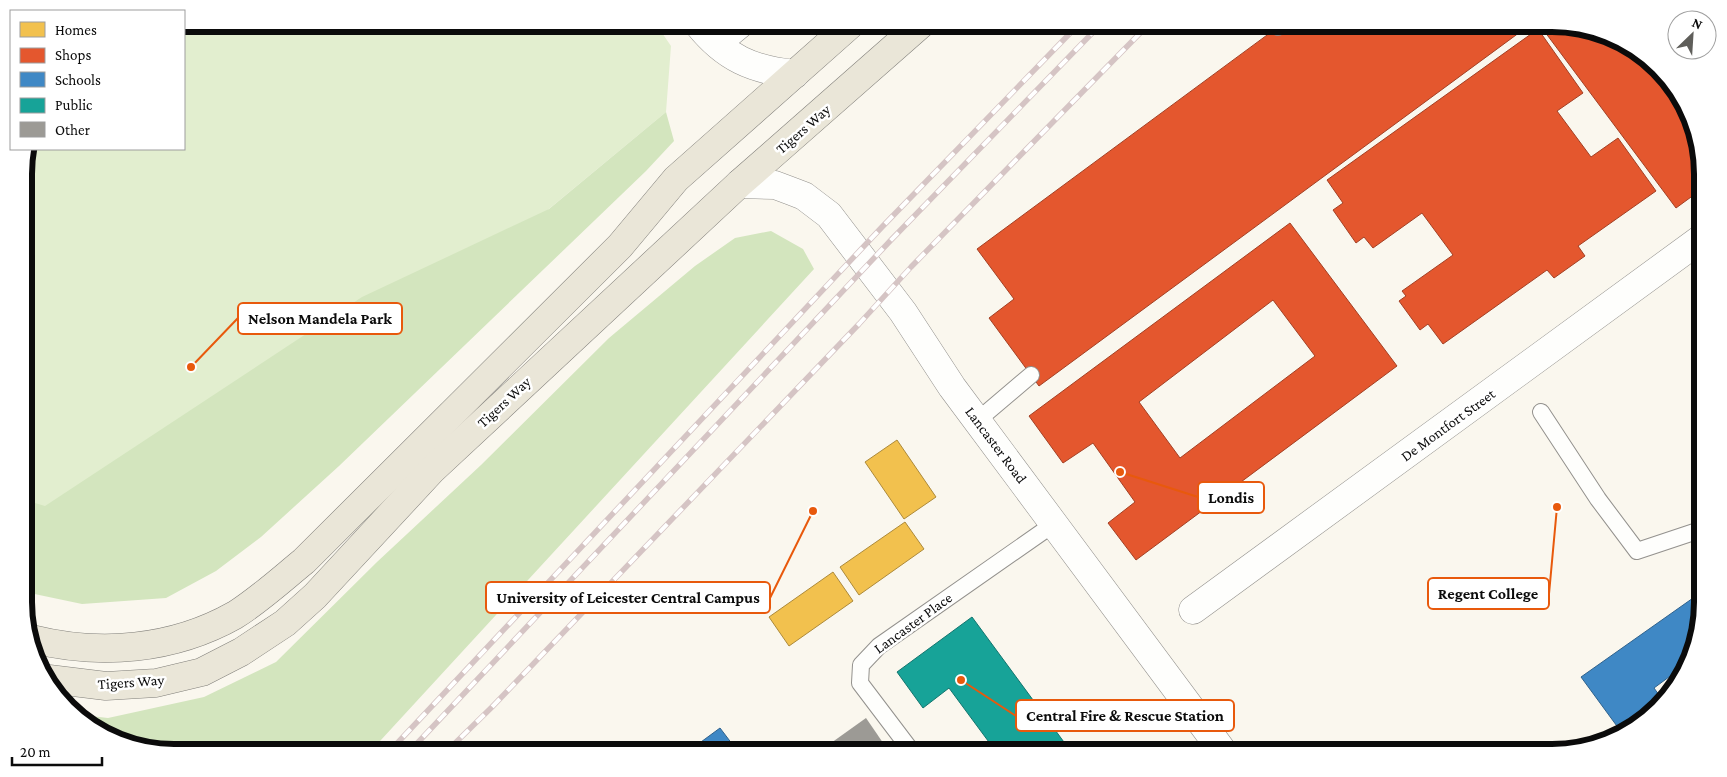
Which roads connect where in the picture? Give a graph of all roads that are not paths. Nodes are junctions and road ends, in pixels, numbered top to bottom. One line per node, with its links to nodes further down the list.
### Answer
1 (910, 32): 7 (main road, Tigers Way)
2 (707, 33): 5 (street)
3 (730, 33): 5 (street)
4 (842, 33): 6 (main road, Tigers Way)
5 (717, 43): 6 (street)
6 (795, 74): 15 (main road, Tigers Way)
7 (739, 184): 11 (street, Lancaster Road); 16 (main road, Tigers Way)
8 (1694, 244): 14 (street, De Montfort Street)
9 (1031, 376): 11 (lane)
10 (1541, 412): 13 (lane)
11 (978, 420): 12 (street, Lancaster Road)
12 (1055, 523): 17 (lane, Lancaster Place); 18 (street, Lancaster Road)
13 (1694, 532)
14 (1193, 610)
15 (37, 640)
16 (56, 680)
17 (906, 744)
18 (1217, 744)

